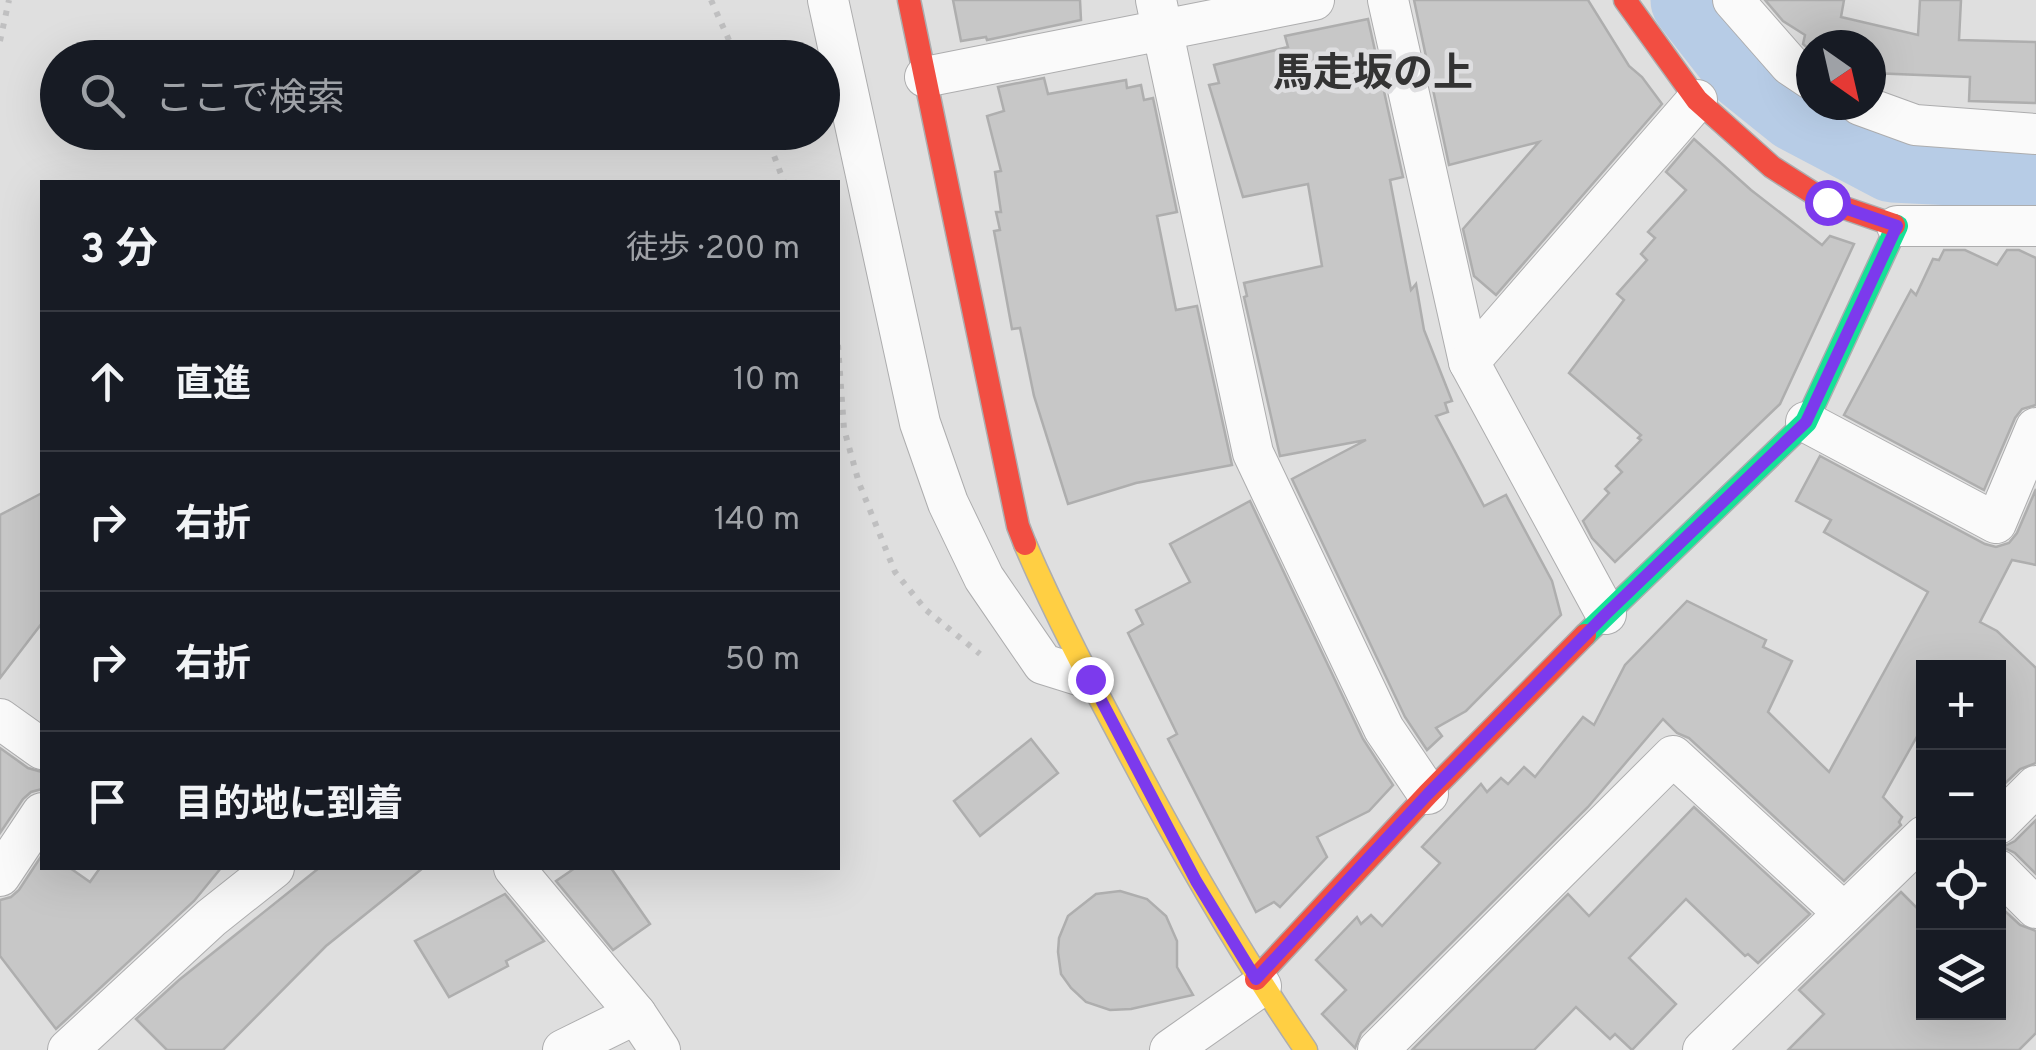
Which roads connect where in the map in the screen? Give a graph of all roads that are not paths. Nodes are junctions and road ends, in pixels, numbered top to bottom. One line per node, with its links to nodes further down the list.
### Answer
1 (828, 0): 8 (street)
2 (909, 0): 11 (street)
3 (1314, 0): 7 (street)
4 (1388, 0): 17 (street)
5 (1625, 0): 12 (street)
6 (1733, 0): 10 (street)
7 (1160, 16): 11 (street); 25 (street)
8 (837, 40)
9 (840, 55): 21 (street)
10 (1796, 69)
11 (925, 77): 21 (street)
12 (1698, 100): 15 (street); 17 (street)
13 (1886, 114): 14 (street)
14 (2036, 134)
15 (1897, 226): 16 (street); 18 (street)
16 (2036, 226)
17 (1468, 362): 20 (street)
18 (1806, 422): 19 (street); 20 (street)
19 (2036, 428)
20 (1606, 614): 25 (street)
21 (1090, 679): 35 (street)
22 (0, 718): 23 (street)
23 (40, 747)
24 (2036, 786): 26 (street)
25 (1428, 794): 35 (street)
26 (2006, 816)
27 (40, 817): 31 (street)
28 (1920, 840): 34 (street)
29 (271, 870): 37 (street)
30 (516, 870): 36 (street)
31 (0, 876)
32 (2006, 878): 33 (street)
33 (2036, 908)
34 (1844, 913): 42 (street); 43 (street)
35 (1258, 983): 40 (street); 41 (street)
36 (636, 1014): 38 (street); 39 (street)
37 (68, 1050)
38 (564, 1050)
39 (660, 1050)
40 (1170, 1050)
41 (1306, 1050)
42 (1378, 1050)
43 (1703, 1050)

